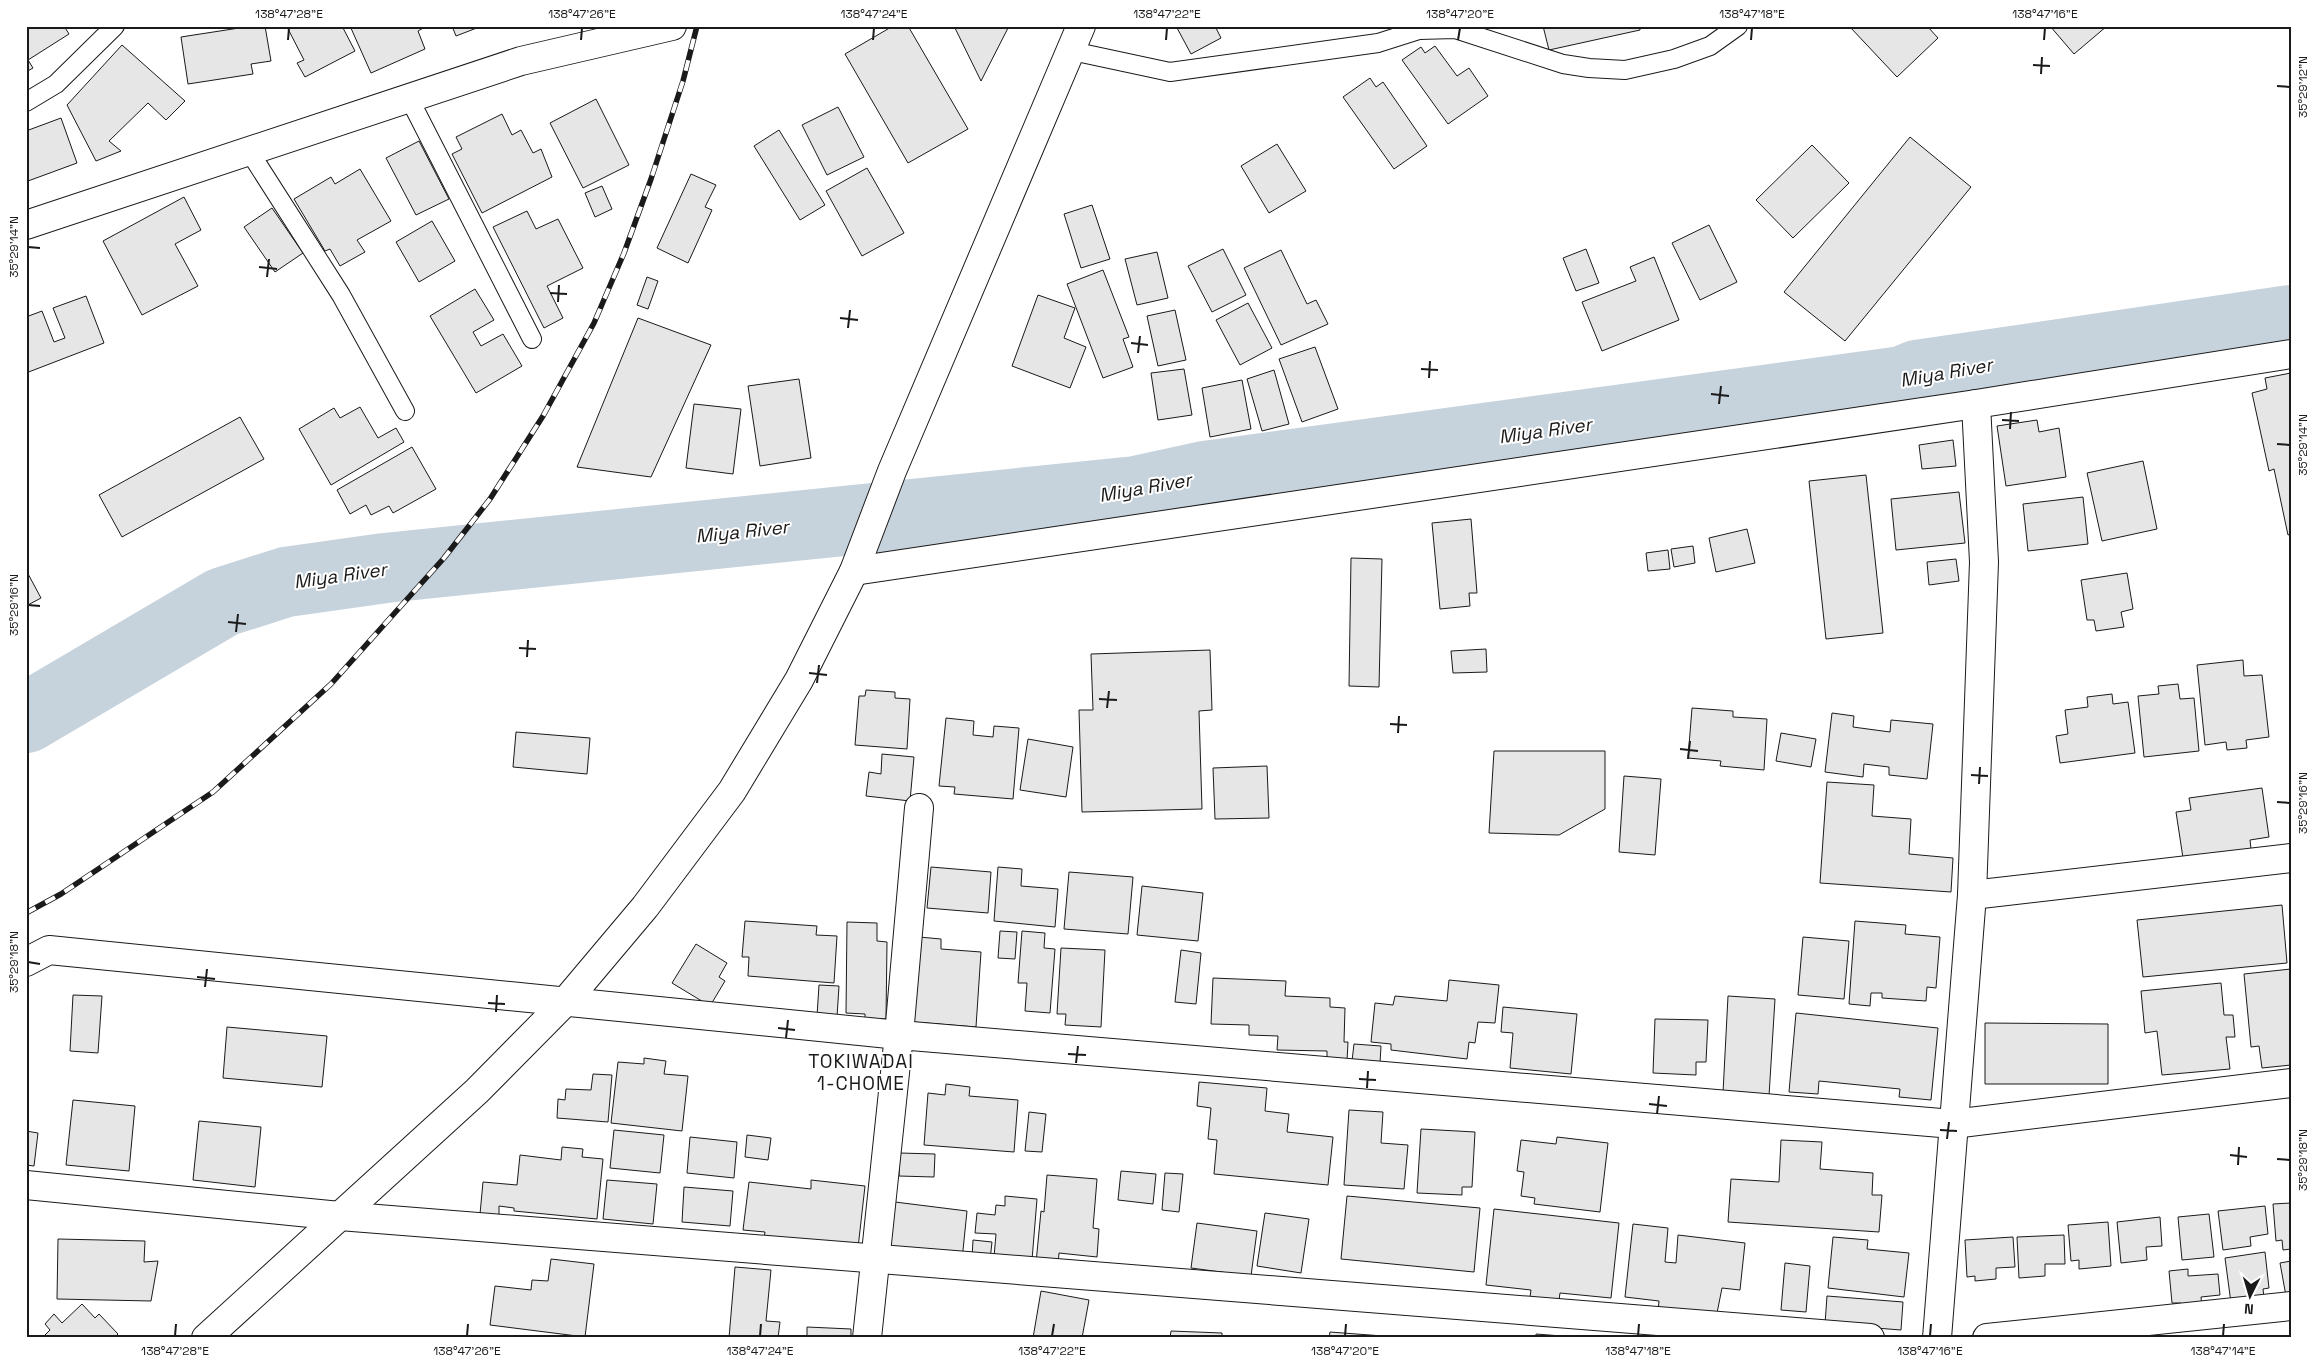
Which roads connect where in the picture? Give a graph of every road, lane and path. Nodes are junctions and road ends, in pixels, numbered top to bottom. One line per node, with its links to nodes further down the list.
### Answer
1 (115, 26): 6 (lane)
2 (672, 26): 5 (street)
3 (1738, 26): 4 (lane)
4 (1076, 39): 13 (street)
5 (409, 98): 7 (street); 9 (lane)
6 (26, 102)
7 (250, 151): 8 (street); 12 (lane)
8 (26, 225)
9 (532, 339)
10 (2291, 354): 11 (street)
11 (1976, 404): 13 (street); 16 (street)
12 (405, 410)
13 (854, 571): 18 (street)
14 (919, 808): 19 (street)
15 (2291, 858): 16 (street)
16 (1972, 895): 21 (street)
17 (26, 962): 18 (street)
18 (565, 1002): 19 (street); 23 (street)
19 (900, 1035): 21 (street); 24 (street)
20 (2291, 1083): 21 (street)
21 (1953, 1124): 29 (street)
22 (26, 1185): 23 (street)
23 (340, 1216): 24 (street); 26 (street)
24 (876, 1259): 27 (street); 28 (street)
25 (2291, 1306): 30 (street)
26 (206, 1338)
27 (866, 1338)
28 (1870, 1338)
29 (1937, 1338)
30 (1988, 1338)

